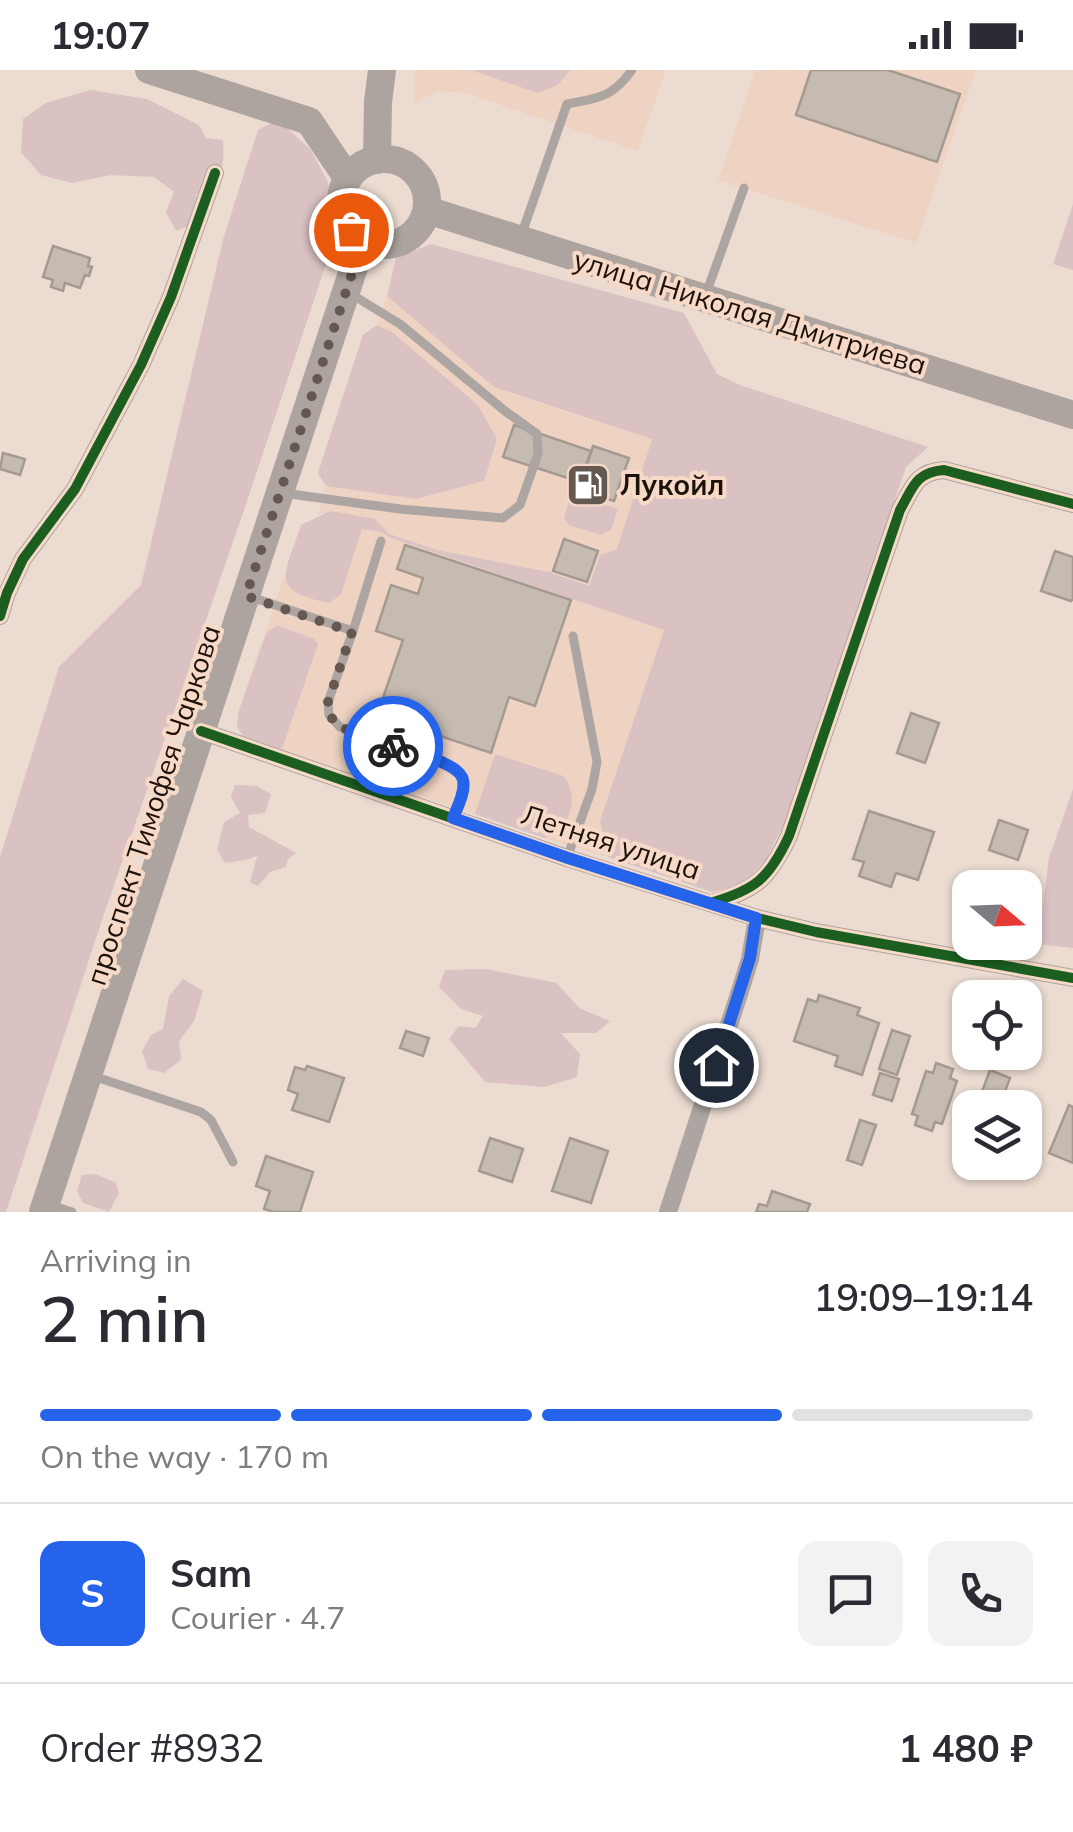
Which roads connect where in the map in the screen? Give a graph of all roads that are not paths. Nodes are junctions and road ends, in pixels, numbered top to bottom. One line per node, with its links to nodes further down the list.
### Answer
1 (149, 70): 6 (main road)
2 (382, 70): 4 (main road)
3 (632, 70): 10 (lane)
4 (378, 160): 6 (main road); 8 (main road)
5 (216, 173): 18 (street)
6 (348, 179): 9 (main road)
7 (744, 188): 12 (lane)
8 (427, 210): 9 (main road); 10 (main road, улица Николая Дмитриева)
9 (363, 240): 11 (main road, проспект Тимофея Чаркова)
10 (520, 240): 12 (main road, улица Николая Дмитриева)
11 (346, 291): 14 (main road, проспект Тимофея Чаркова); 14 (lane)
12 (705, 299): 13 (main road, улица Николая Дмитриева)
13 (1073, 415)
14 (281, 493): 17 (main road, проспект Тимофея Чаркова)
15 (1073, 504): 24 (street)
16 (381, 541): 19 (lane)
17 (246, 596): 19 (lane); 21 (main road, проспект Тимофея Чаркова)
18 (0, 616)
19 (352, 632): 22 (lane)
20 (573, 636): 23 (lane)
21 (201, 731): 22 (street, Летняя улица); 27 (main road, проспект Тимофея Чаркова)
22 (453, 818): 23 (street, Летняя улица)
23 (568, 858): 24 (street, Летняя улица)
24 (710, 903): 25 (street, Летняя улица)
25 (756, 918): 26 (street, Летняя улица); 30 (street)
26 (1073, 978)
27 (88, 1074): 28 (lane); 29 (main road, проспект Тимофея Чаркова)
28 (233, 1162)
29 (54, 1209)
30 (668, 1212)

